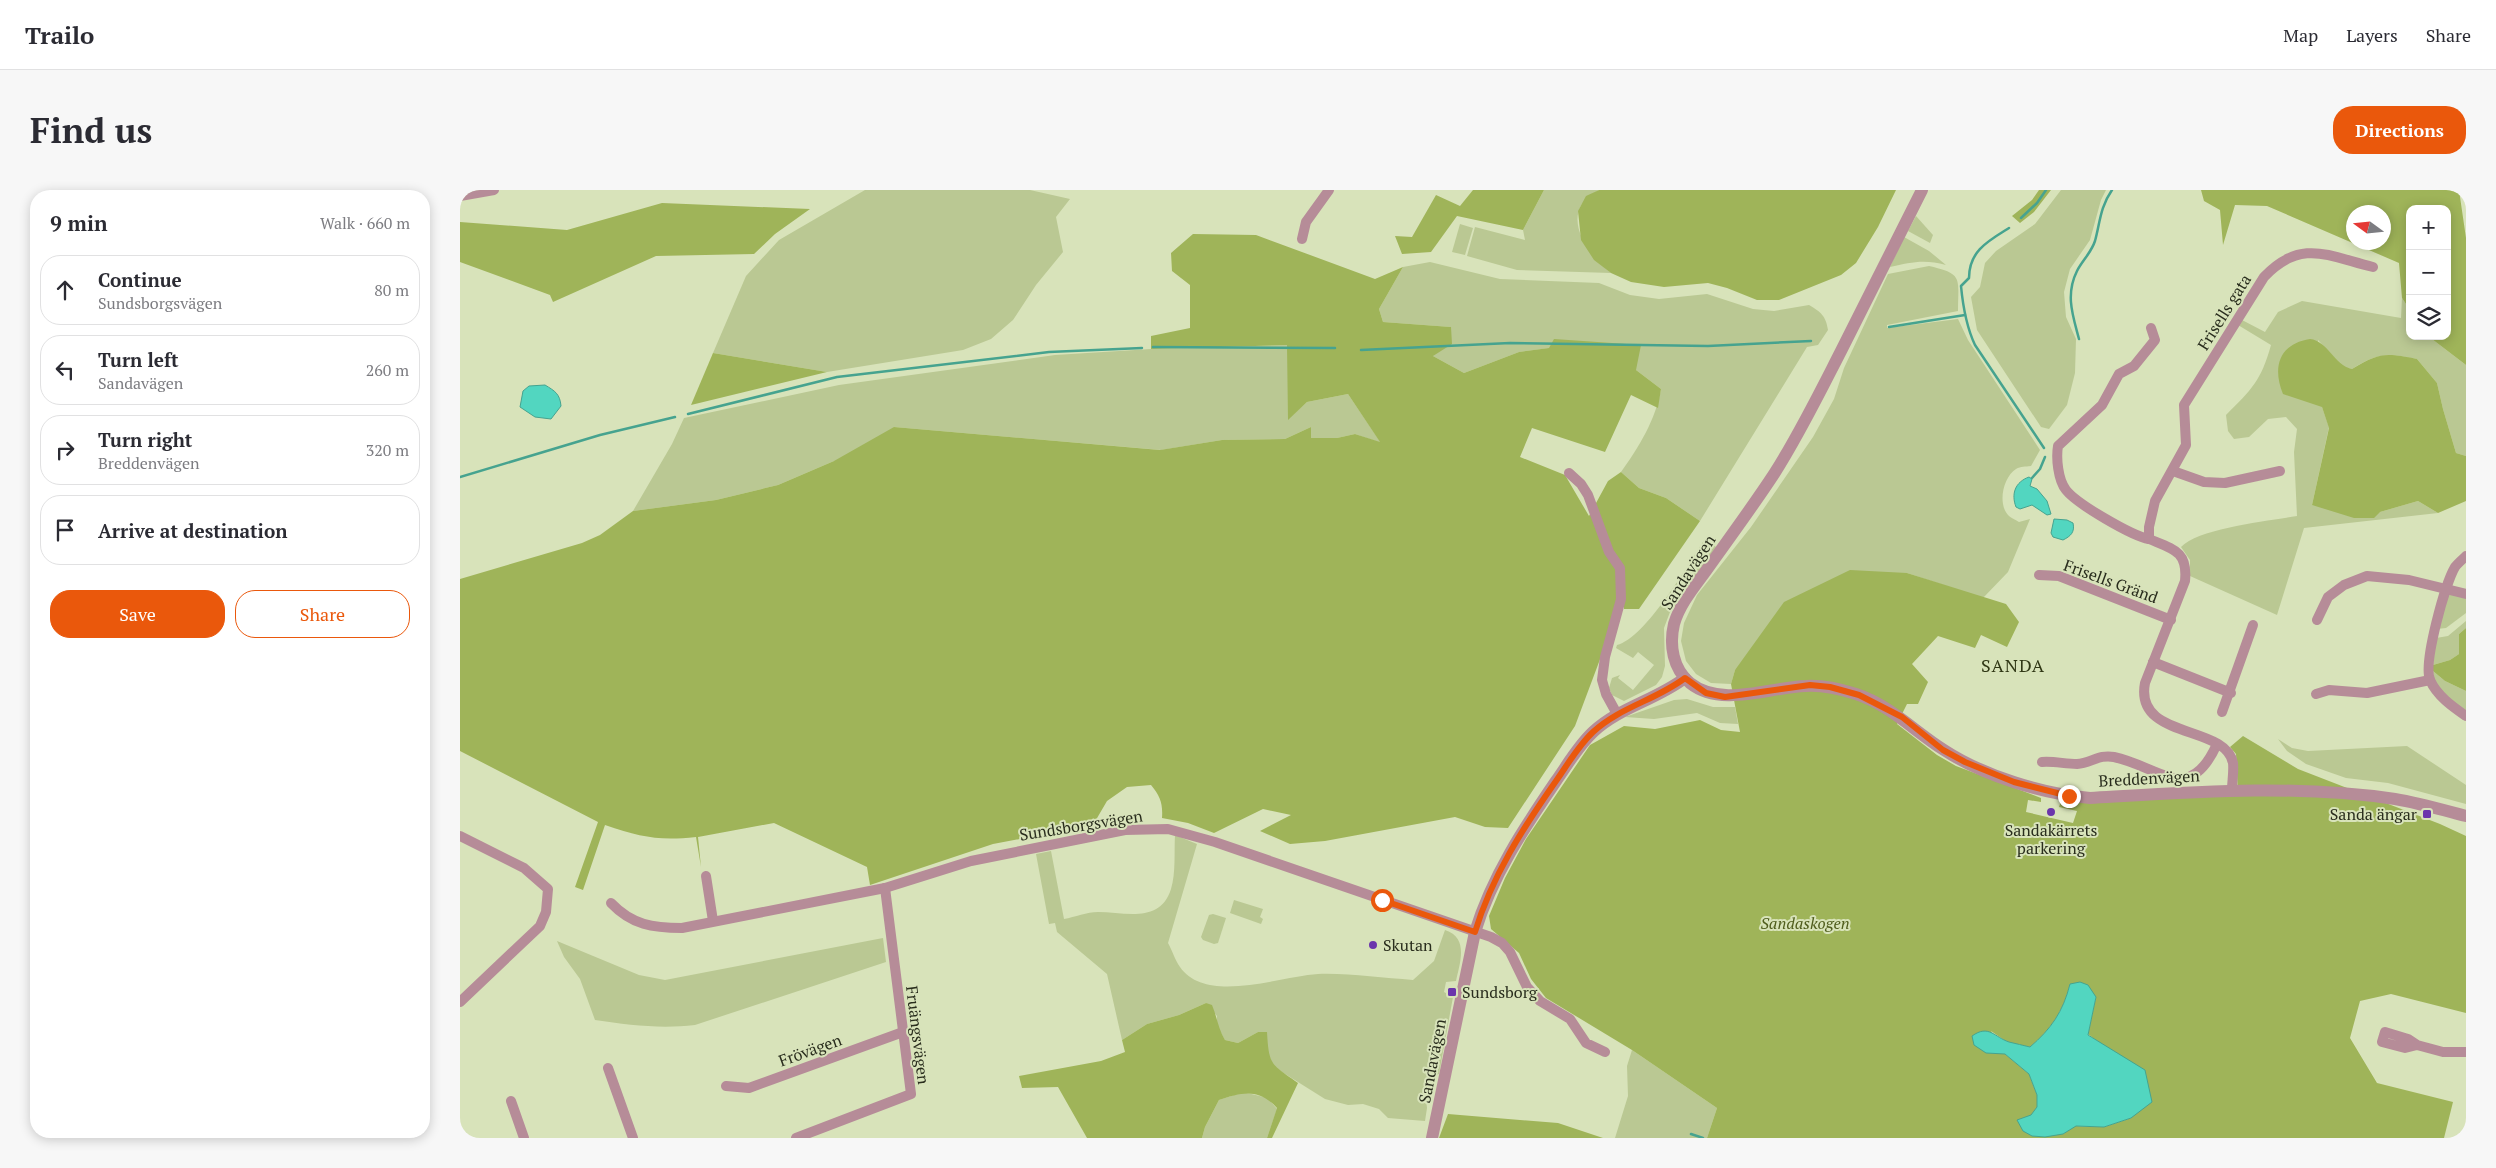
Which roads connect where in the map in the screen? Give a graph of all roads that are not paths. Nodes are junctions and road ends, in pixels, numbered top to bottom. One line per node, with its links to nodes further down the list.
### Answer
1 (494, 190): 4 (street)
2 (1329, 190): 5 (street)
3 (1922, 190): 20 (street, Sandavägen)
4 (460, 196)
5 (1302, 239)
6 (2373, 267): 8 (street, Frisells gata)
7 (2151, 328): 11 (street)
8 (2173, 471): 9 (street); 11 (street, Frisells gata)
9 (2280, 471)
10 (1569, 473): 25 (street)
11 (2149, 540): 16 (street)
12 (2466, 556): 14 (street)
13 (2040, 575): 16 (street, Frisells Gränd)
14 (2447, 589): 15 (street); 17 (street); 21 (street)
15 (2466, 594)
16 (2171, 620): 19 (street)
17 (2317, 620)
18 (2253, 625): 22 (street)
19 (2153, 662): 22 (street); 27 (street)
20 (1685, 678): 25 (street, Sandavägen); 29 (street, Breddenvägen)
21 (2430, 680): 23 (street); 26 (street)
22 (2231, 694): 24 (street)
23 (2316, 694)
24 (2222, 712)
25 (1617, 714): 36 (street, Sandavägen)
26 (2466, 716)
27 (2216, 744): 28 (street); 29 (street)
28 (2042, 762)
29 (2232, 790): 30 (street, Breddenvägen)
30 (2466, 816)
31 (460, 836): 37 (street)
32 (706, 876): 35 (street)
33 (886, 888): 35 (street, Sundsborgsvägen); 36 (street, Sundsborgsvägen); 38 (street, Fruängsvägen)
34 (611, 904): 35 (street, Sundsborgsvägen)
35 (713, 921)
36 (1475, 932): 40 (street); 48 (street, Sandavägen)
37 (460, 1002)
38 (903, 1032): 43 (street, Frövägen); 47 (street, Fruängsvägen)
39 (2417, 1045): 41 (street)
40 (1606, 1052)
41 (2466, 1052)
42 (608, 1068): 46 (street)
43 (726, 1086)
44 (510, 1101): 45 (street)
45 (524, 1138)
46 (633, 1138)
47 (796, 1138)
48 (1432, 1138)

